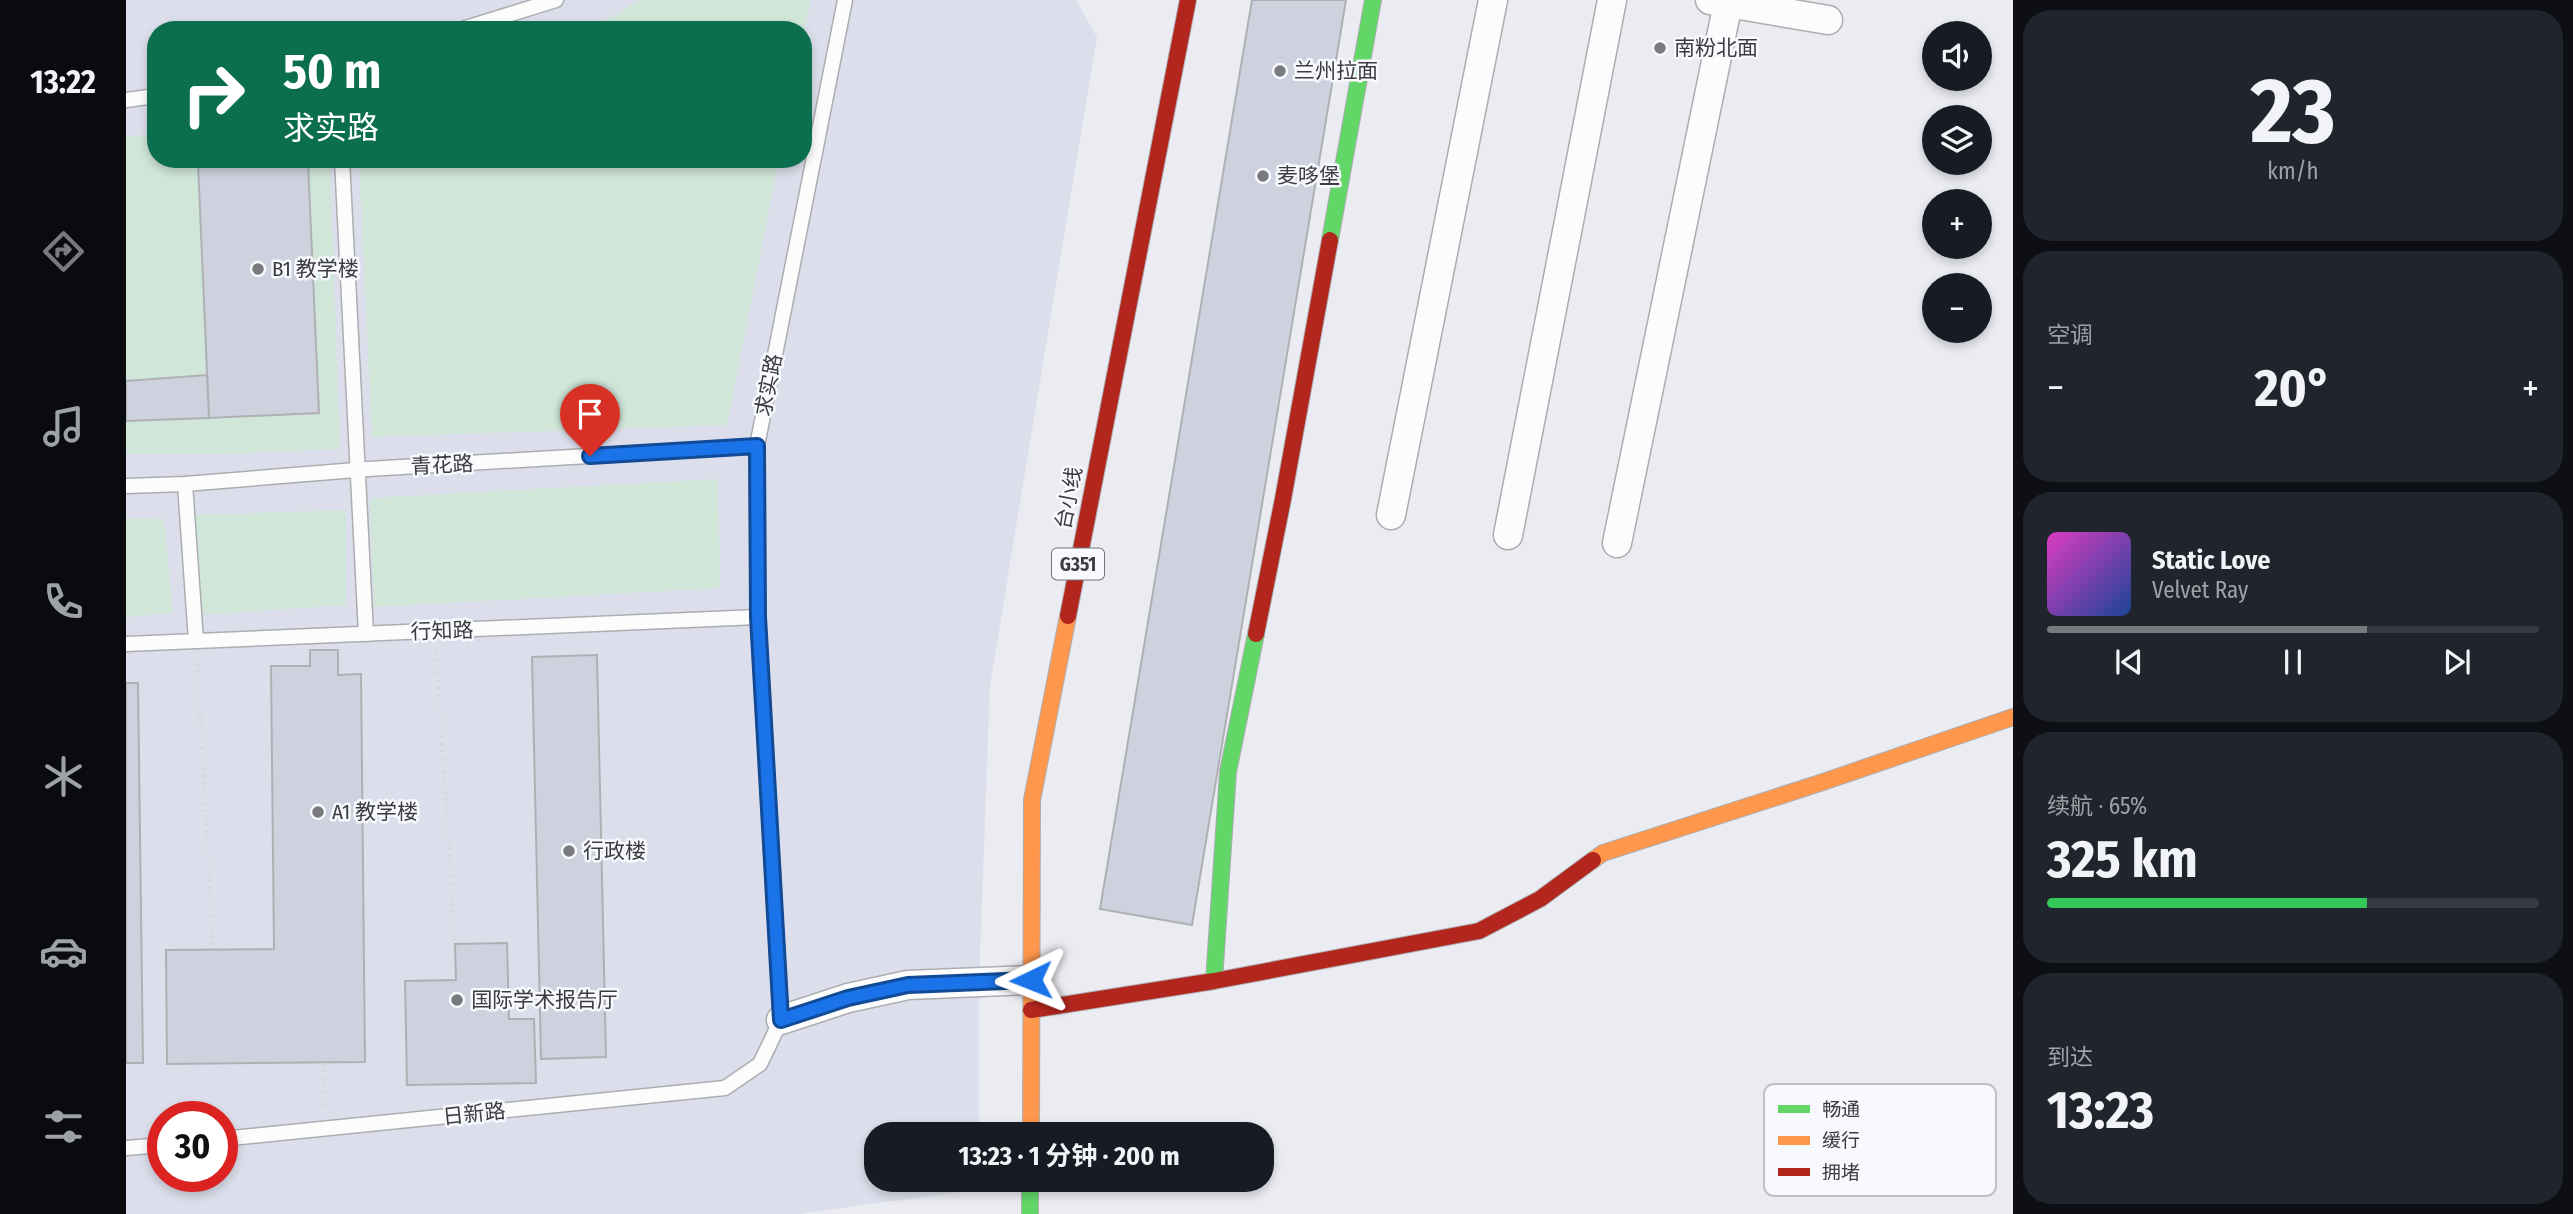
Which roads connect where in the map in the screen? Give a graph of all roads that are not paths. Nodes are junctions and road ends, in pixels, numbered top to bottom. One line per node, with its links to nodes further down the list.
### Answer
1 (556, 0): 9 (lane)
2 (845, 0): 12 (lane, 求实路)
3 (1188, 0): 27 (main road, 台小线 / G351)
4 (1373, 0): 28 (main road)
5 (1493, 0): 19 (street)
6 (1612, 0): 20 (street)
7 (1719, 1): 8 (street); 21 (street)
8 (1828, 20)
9 (488, 21)
10 (147, 97): 11 (lane)
11 (126, 100)
12 (812, 167)
13 (342, 168): 16 (lane)
14 (812, 168): 15 (lane, 求实路)
15 (757, 446): 16 (lane, 青花路); 22 (lane, 求实路)
16 (357, 470): 17 (lane, 青花路); 23 (lane)
17 (185, 484): 18 (lane, 青花路); 24 (lane)
18 (126, 485)
19 (1391, 515)
20 (1508, 535)
21 (1617, 543)
22 (758, 617): 23 (lane, 行知路); 30 (lane, 求实路)
23 (366, 634): 24 (lane, 行知路)
24 (196, 641): 25 (lane, 行知路)
25 (126, 645)
26 (2013, 717): 28 (main road)
27 (1031, 980): 29 (main road, 台小线 / G351); 30 (street)
28 (1214, 981): 29 (main road)
29 (1031, 1010): 32 (main road, 台小线 / G351)
30 (781, 1020): 31 (lane, 求实路)
31 (725, 1088): 33 (lane, 日新路)
32 (1031, 1122)
33 (238, 1138)
34 (147, 1146): 35 (lane)
35 (126, 1148)
36 (1030, 1192): 37 (main road)
37 (1030, 1214)

